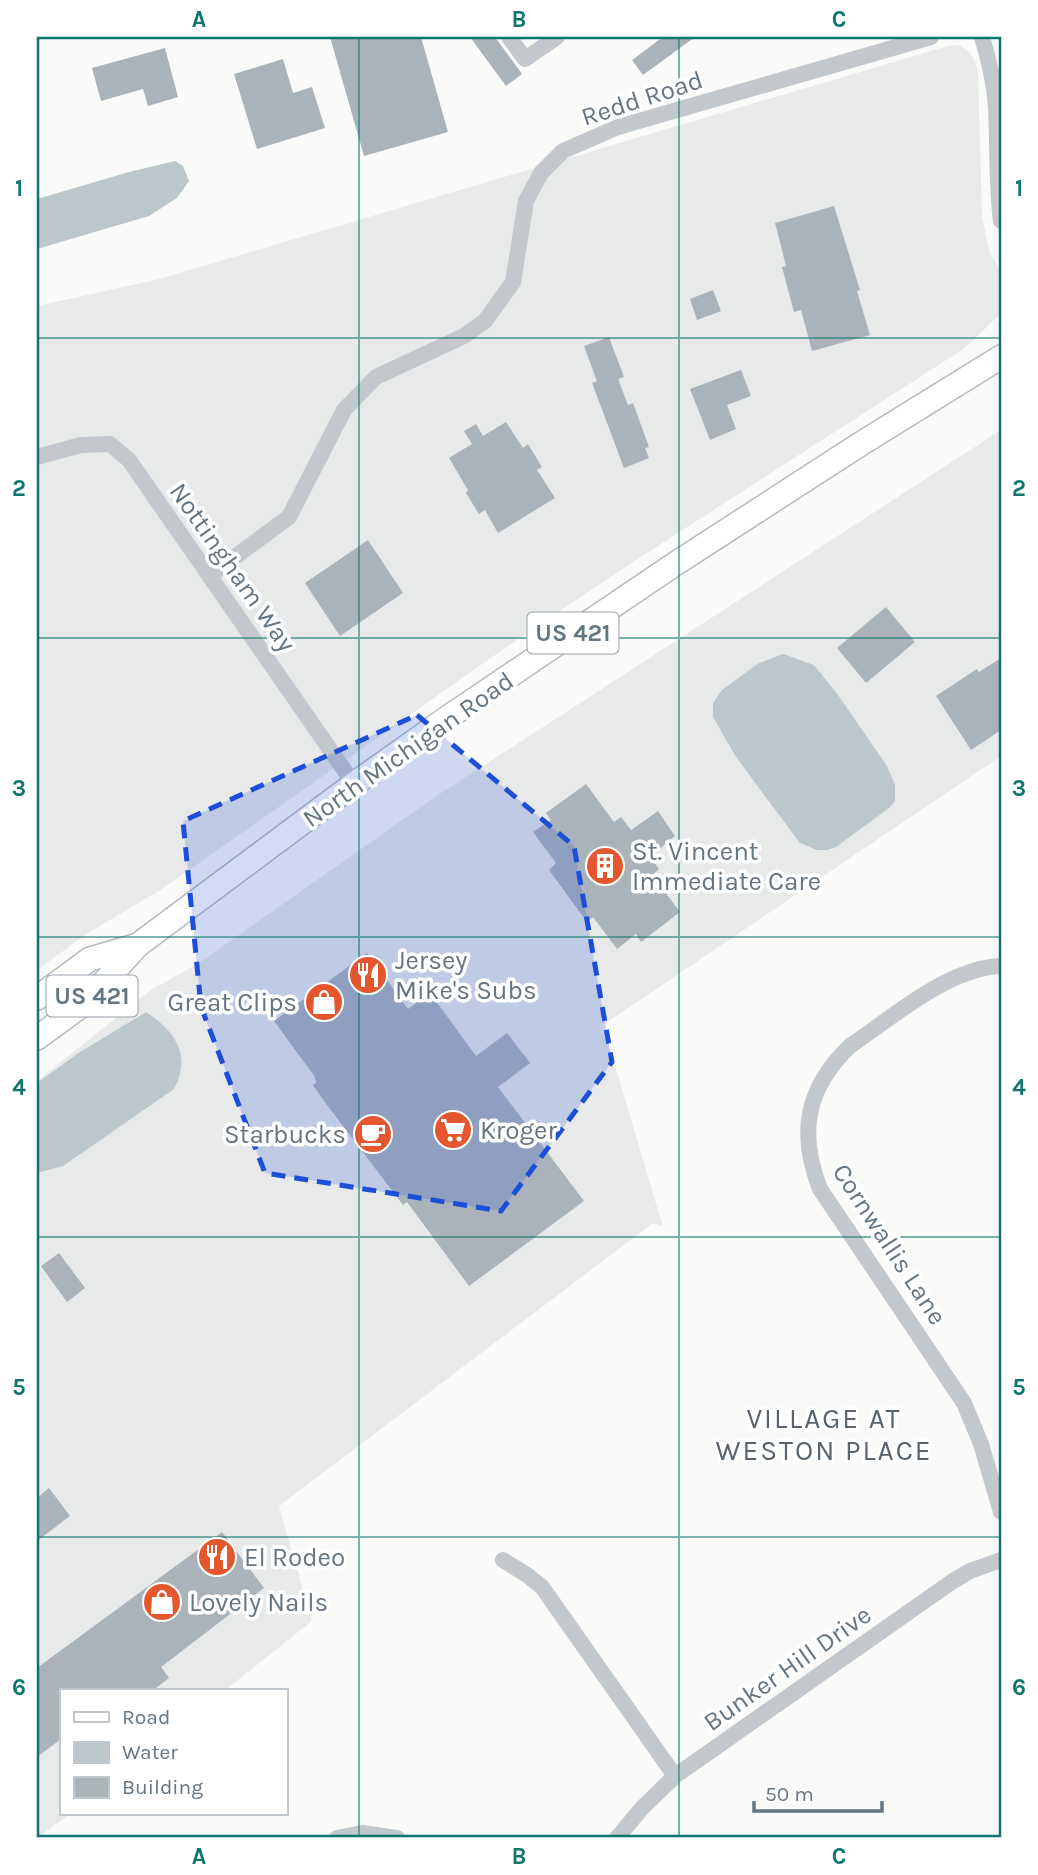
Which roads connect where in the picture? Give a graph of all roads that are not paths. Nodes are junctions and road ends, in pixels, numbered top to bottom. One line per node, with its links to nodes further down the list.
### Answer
1 (509, 37): 2 (street)
2 (557, 37)
3 (931, 37): 8 (street, Redd Road)
4 (982, 37): 5 (street)
5 (1001, 221)
6 (1001, 357): 9 (main road, North Michigan Road / US 421)
7 (37, 457): 8 (street, Nottingham Way)
8 (209, 576): 9 (street, Nottingham Way)
9 (354, 784): 10 (main road, North Michigan Road / US 421)
10 (138, 945): 12 (main road, North Michigan Road / US 421); 13 (main road, North Michigan Road / US 421)
11 (1001, 966): 14 (street, Cornwallis Lane)
12 (37, 998)
13 (37, 1038)
14 (1001, 1512)
15 (503, 1560): 17 (street)
16 (1001, 1560): 17 (street, Bunker Hill Drive)
17 (675, 1776): 20 (street, Bunker Hill Drive)
18 (337, 1838): 19 (street)
19 (397, 1838)
20 (617, 1838)

